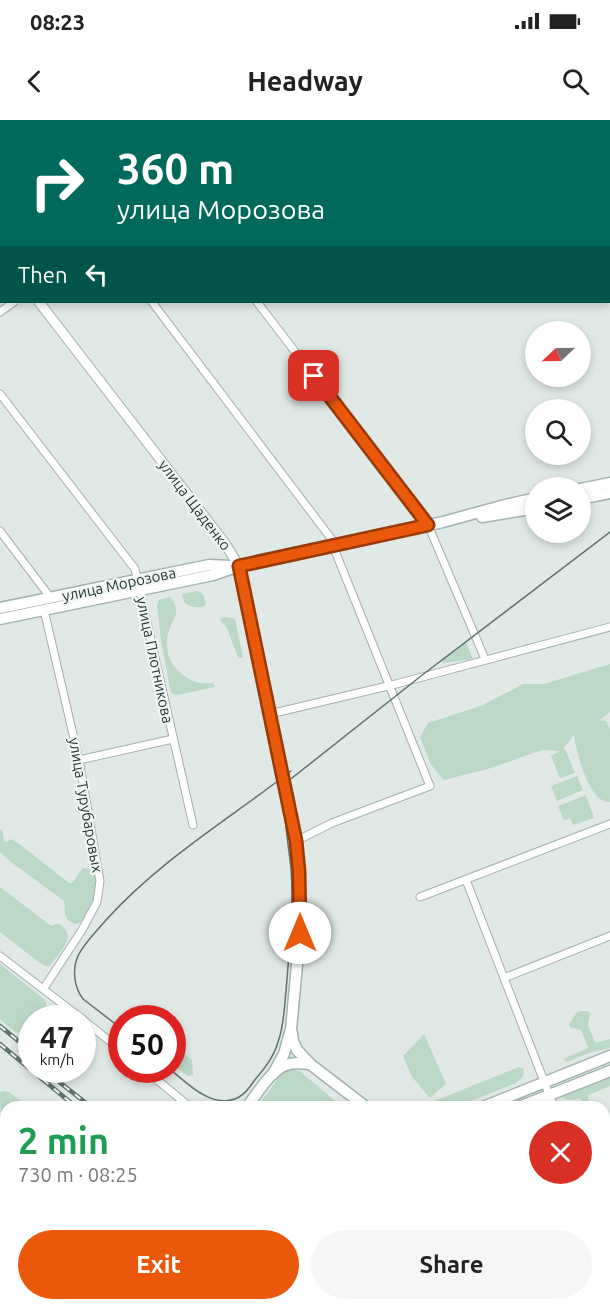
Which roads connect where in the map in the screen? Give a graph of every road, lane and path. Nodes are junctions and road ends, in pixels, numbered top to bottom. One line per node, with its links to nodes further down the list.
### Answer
1 (13, 303): 5 (street)
2 (40, 303): 17 (street, улица Щаденко)
3 (153, 303): 16 (street)
4 (258, 303): 14 (street)
5 (0, 312)
6 (0, 394): 18 (street, улица Плотникова)
7 (610, 483): 8 (main road)
8 (591, 487)
9 (610, 494): 10 (main road)
10 (591, 497)
11 (525, 500): 13 (main road, улица Морозова)
12 (525, 510): 13 (main road, улица Морозова)
13 (443, 522): 14 (main road, улица Морозова)
14 (428, 525): 16 (main road, улица Морозова); 23 (street)
15 (0, 531): 19 (street)
16 (334, 545): 17 (main road, улица Морозова); 24 (street)
17 (239, 566): 18 (main road, улица Морозова); 25 (main road, улица Щаденко)
18 (139, 586): 19 (main road, улица Морозова); 20 (main road, улица Морозова); 26 (street, улица Плотникова)
19 (49, 598): 21 (main road, улица Морозова)
20 (44, 610): 21 (main road, улица Морозова); 27 (street, улица Турубаровых)
21 (1, 614)
22 (610, 627): 23 (street)
23 (485, 659): 24 (street)
24 (389, 685): 25 (street); 30 (street)
25 (270, 714): 30 (main road, улица Щаденко)
26 (173, 739): 27 (street); 29 (street, улица Плотникова)
27 (80, 760): 36 (street, улица Турубаровых)
28 (610, 824): 31 (street)
29 (193, 825)
30 (296, 841): 38 (main road, улица Щаденко)
31 (466, 880): 32 (street); 35 (street)
32 (420, 897)
33 (610, 936): 35 (street)
34 (0, 956): 36 (street)
35 (504, 978): 45 (street)
36 (44, 988): 37 (street)
37 (65, 1005)
38 (291, 1029): 42 (main road, улица Щаденко); 44 (main road, улица Щаденко)
39 (96, 1030): 40 (street)
40 (108, 1040)
41 (610, 1056): 45 (main road)
42 (310, 1064): 44 (main road); 50 (main road, улица Щаденко)
43 (610, 1071): 47 (main road)
44 (273, 1074): 49 (main road, улица Щаденко)
45 (544, 1082): 47 (street); 51 (main road)
46 (161, 1083): 48 (street)
47 (549, 1095): 52 (main road); 53 (street)
48 (183, 1101)
49 (253, 1101)
50 (358, 1101)
51 (498, 1101)
52 (534, 1101)
53 (552, 1101)

